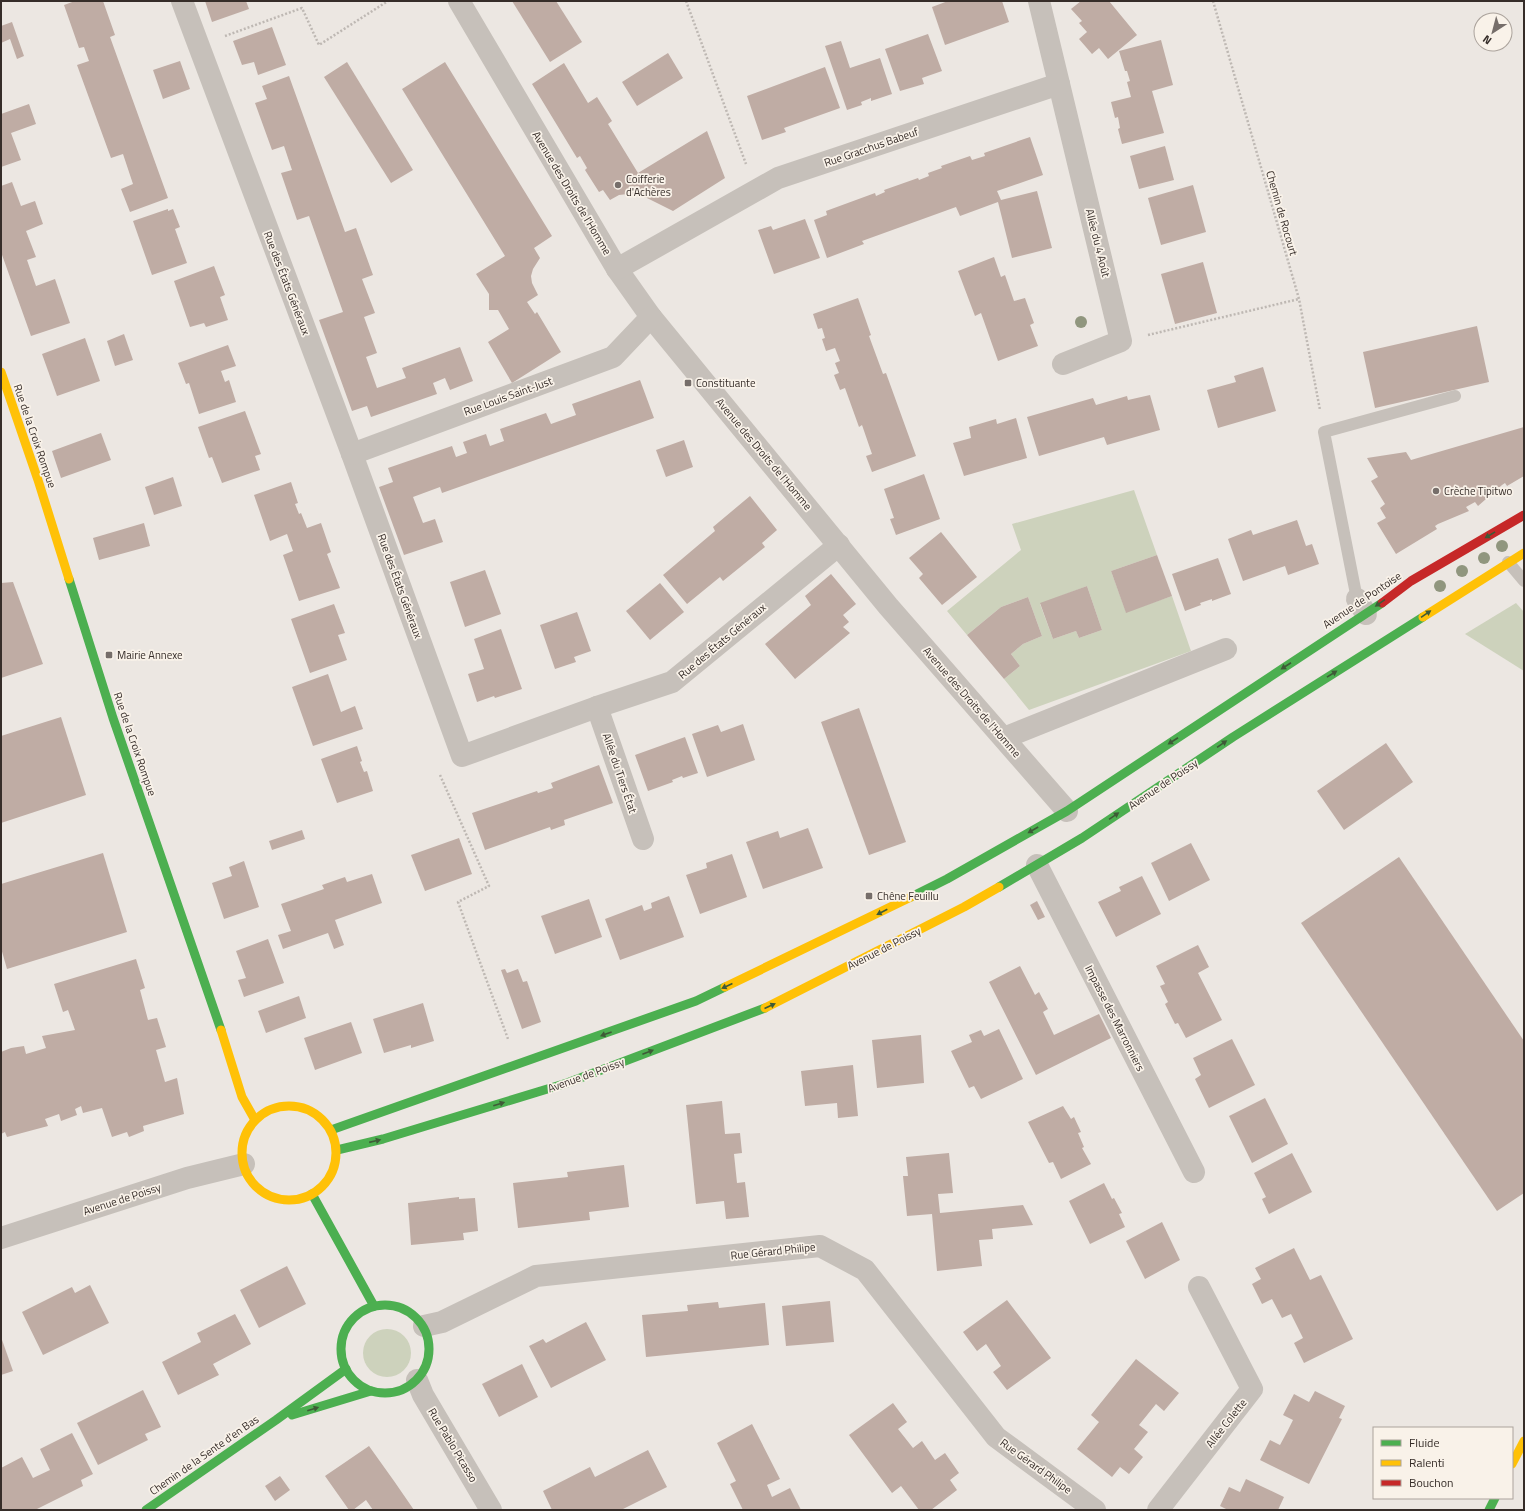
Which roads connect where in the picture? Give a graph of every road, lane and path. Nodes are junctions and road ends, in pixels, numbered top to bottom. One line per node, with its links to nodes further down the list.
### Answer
1 (388, 1): 7 (path)
2 (459, 1): 10 (street, Avenue des Droits de l'Homme)
3 (686, 1): 9 (path)
4 (1039, 1): 8 (street)
5 (1213, 1): 11 (path, Chemin de Rocourt)
6 (183, 3): 7 (street, Rue des États Généraux)
7 (198, 45): 18 (street, Rue des États Généraux)
8 (1060, 84): 9 (street, Rue Gracchus Babeuf); 13 (street, Allée du 4 Août)
9 (755, 191): 10 (street, Rue Gracchus Babeuf)
10 (617, 269): 12 (street, Avenue des Droits de l'Homme)
11 (1299, 299): 13 (path); 17 (path, Chemin de Rocourt)
12 (651, 317): 18 (street, Rue Louis Saint-Just); 20 (street, Avenue des Droits de l'Homme)
13 (1122, 341): 14 (street)
14 (1063, 364)
15 (1, 372): 33 (street, Rue de la Croix Rompue)
16 (1455, 396): 17 (lane)
17 (1324, 432): 24 (lane)
18 (352, 454): 28 (street, Rue des États Généraux)
19 (1524, 515): 24 (street, Avenue de Pontoise, one-way to 24)
20 (839, 545): 26 (street, Rue des États Généraux); 27 (street, Avenue des Droits de l'Homme)
21 (1524, 553): 22 (street)
22 (1508, 562): 23 (lane); 31 (street, Avenue de Poissy, one-way to 22)
23 (1524, 581)
24 (1364, 611): 29 (street, Avenue de Pontoise, one-way to 29)
25 (1226, 649): 27 (street)
26 (597, 707): 28 (street, Rue des États Généraux); 30 (street, Allée du Tiers État)
27 (1004, 738): 29 (street, Avenue des Droits de l'Homme)
28 (462, 756): 32 (path)
29 (1069, 814): 32 (street, one-way to 32)
30 (643, 839)
31 (1037, 865): 35 (street, Avenue de Poissy, one-way to 31); 37 (street, Impasse des Marronniers)
32 (518, 1065): 34 (street)
33 (255, 1120): 34 (street); 36 (street)
34 (331, 1130): 35 (street)
35 (337, 1150): 38 (street)
36 (244, 1164): 38 (street); 39 (street, Avenue de Poissy)
37 (1194, 1172)
38 (312, 1194): 41 (street)
39 (1, 1238)
40 (1199, 1287): 53 (street, Allée Colette)
41 (374, 1306): 42 (street); 43 (street)
42 (424, 1326): 44 (street); 52 (street, Rue Gérard Philipe)
43 (346, 1369): 45 (street); 46 (street, Chemin de la Sente d'en Bas)
44 (417, 1380): 45 (street); 51 (street, Rue Pablo Picasso)
45 (371, 1391): 46 (street, Chemin de la Sente d'en Bas, one-way to 45)
46 (276, 1420): 50 (street, Chemin de la Sente d'en Bas)
47 (1524, 1441): 48 (street)
48 (1513, 1462)
49 (1494, 1499): 54 (street)
50 (146, 1510)
51 (491, 1510)
52 (1095, 1510)
53 (1158, 1510)
54 (1489, 1510)

